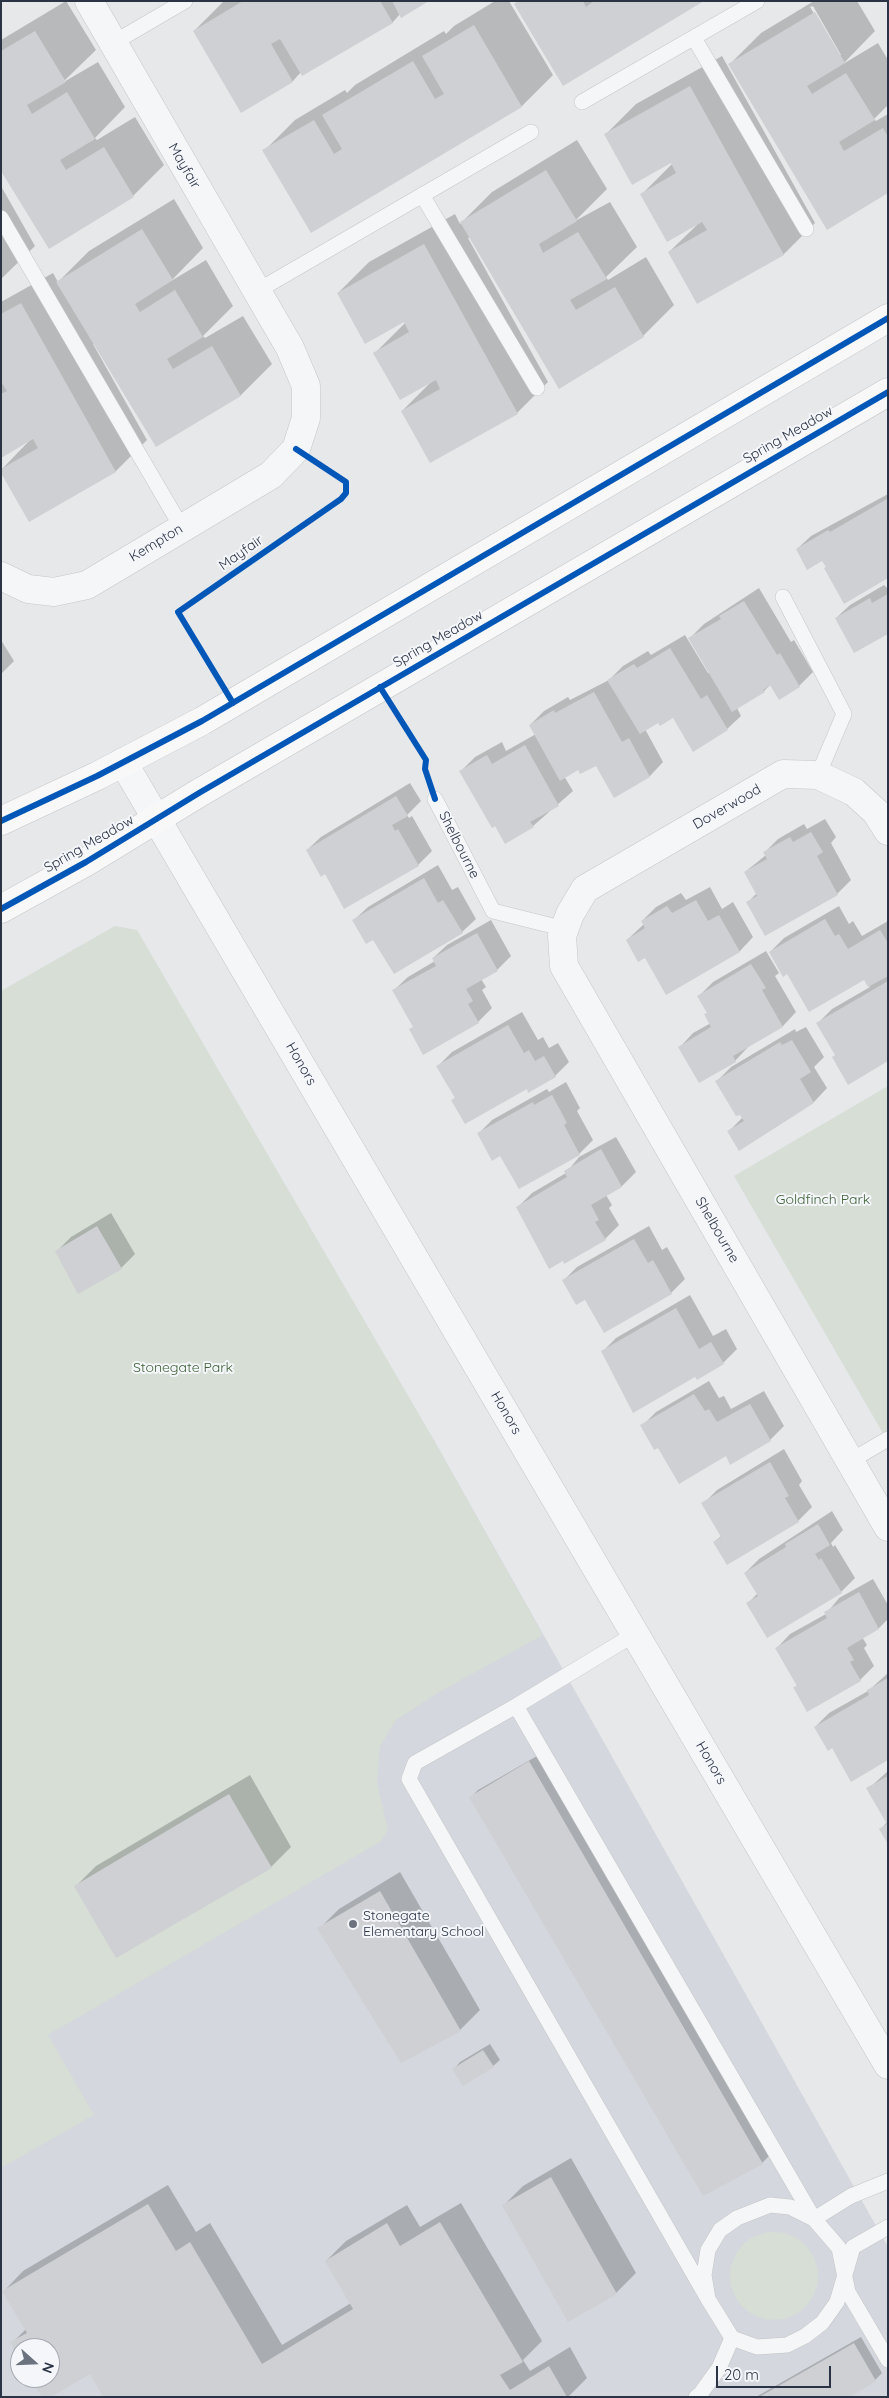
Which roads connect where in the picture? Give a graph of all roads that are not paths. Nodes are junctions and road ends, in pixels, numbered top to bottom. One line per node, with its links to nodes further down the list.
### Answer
1 (89, 1): 5 (street, Mayfair)
2 (185, 1): 5 (lane)
3 (757, 1): 4 (lane)
4 (694, 38): 6 (lane); 10 (lane)
5 (113, 43): 11 (street, Mayfair)
6 (582, 102)
7 (532, 132): 8 (lane)
8 (422, 196): 11 (lane); 13 (lane)
9 (1, 218): 16 (lane)
10 (806, 229)
11 (256, 291): 15 (street, Mayfair)
12 (888, 318): 19 (street)
13 (537, 388)
14 (888, 392): 22 (street, Spring Meadow)
15 (296, 449): 16 (street, Kempton)
16 (182, 528): 17 (street, Kempton)
17 (1, 576)
18 (783, 597): 20 (lane)
19 (123, 762): 22 (street, Honors); 23 (street)
20 (818, 774): 24 (street, Doverwood); 26 (street, Doverwood)
21 (435, 799): 26 (lane, Shelbourne)
22 (157, 819): 25 (street, Spring Meadow); 30 (street, Honors)
23 (1, 821)
24 (888, 832)
25 (1, 909)
26 (568, 921): 28 (street, Shelbourne)
27 (888, 1438): 28 (lane)
28 (850, 1462): 29 (street, Shelbourne)
29 (888, 1527)
30 (635, 1634): 31 (lane); 32 (street, Honors)
31 (516, 1706): 34 (lane); 37 (lane)
32 (888, 2065)
33 (888, 2181): 34 (lane)
34 (814, 2219): 36 (lane); 37 (lane)
35 (888, 2227): 36 (lane)
36 (844, 2270): 38 (lane); 39 (lane)
37 (708, 2299): 38 (lane)
38 (732, 2338): 40 (lane)
39 (888, 2360)
40 (696, 2397)

